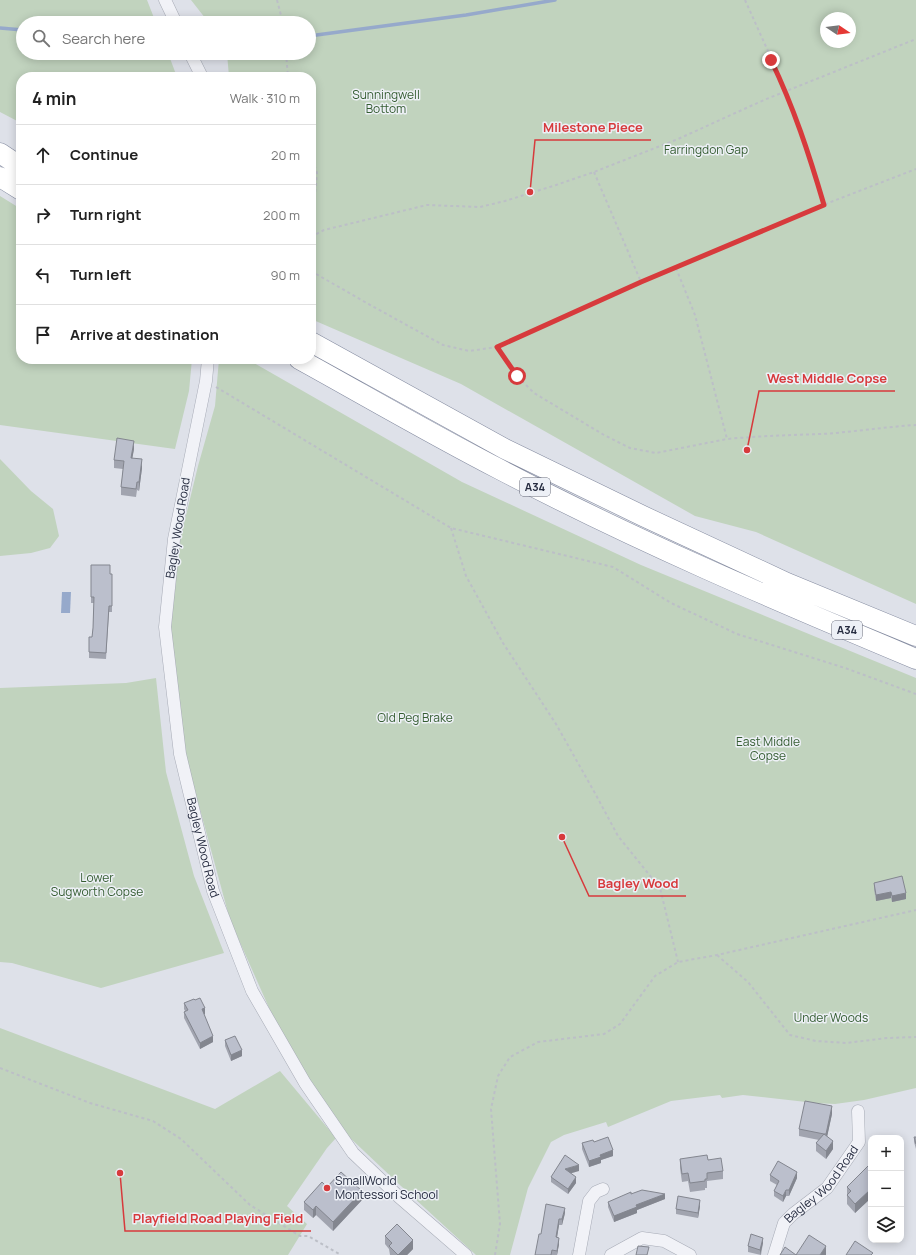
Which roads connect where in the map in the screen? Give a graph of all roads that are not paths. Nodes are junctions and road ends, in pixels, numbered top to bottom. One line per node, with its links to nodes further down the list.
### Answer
1 (165, 0): 2 (street)
2 (173, 16)
3 (194, 60): 4 (street)
4 (200, 72)
5 (0, 153): 6 (highway)
6 (16, 164)
7 (0, 177): 8 (highway)
8 (16, 187)
9 (316, 345): 12 (highway, A34)
10 (207, 364): 16 (street, Bagley Wood Road)
11 (308, 364): 13 (highway, A34)
12 (916, 636)
13 (916, 659)
14 (858, 1111): 20 (street, Bagley Wood Road)
15 (598, 1189): 17 (street)
16 (466, 1255)
17 (579, 1255)
18 (611, 1255): 19 (street)
19 (690, 1255)
20 (774, 1255)

